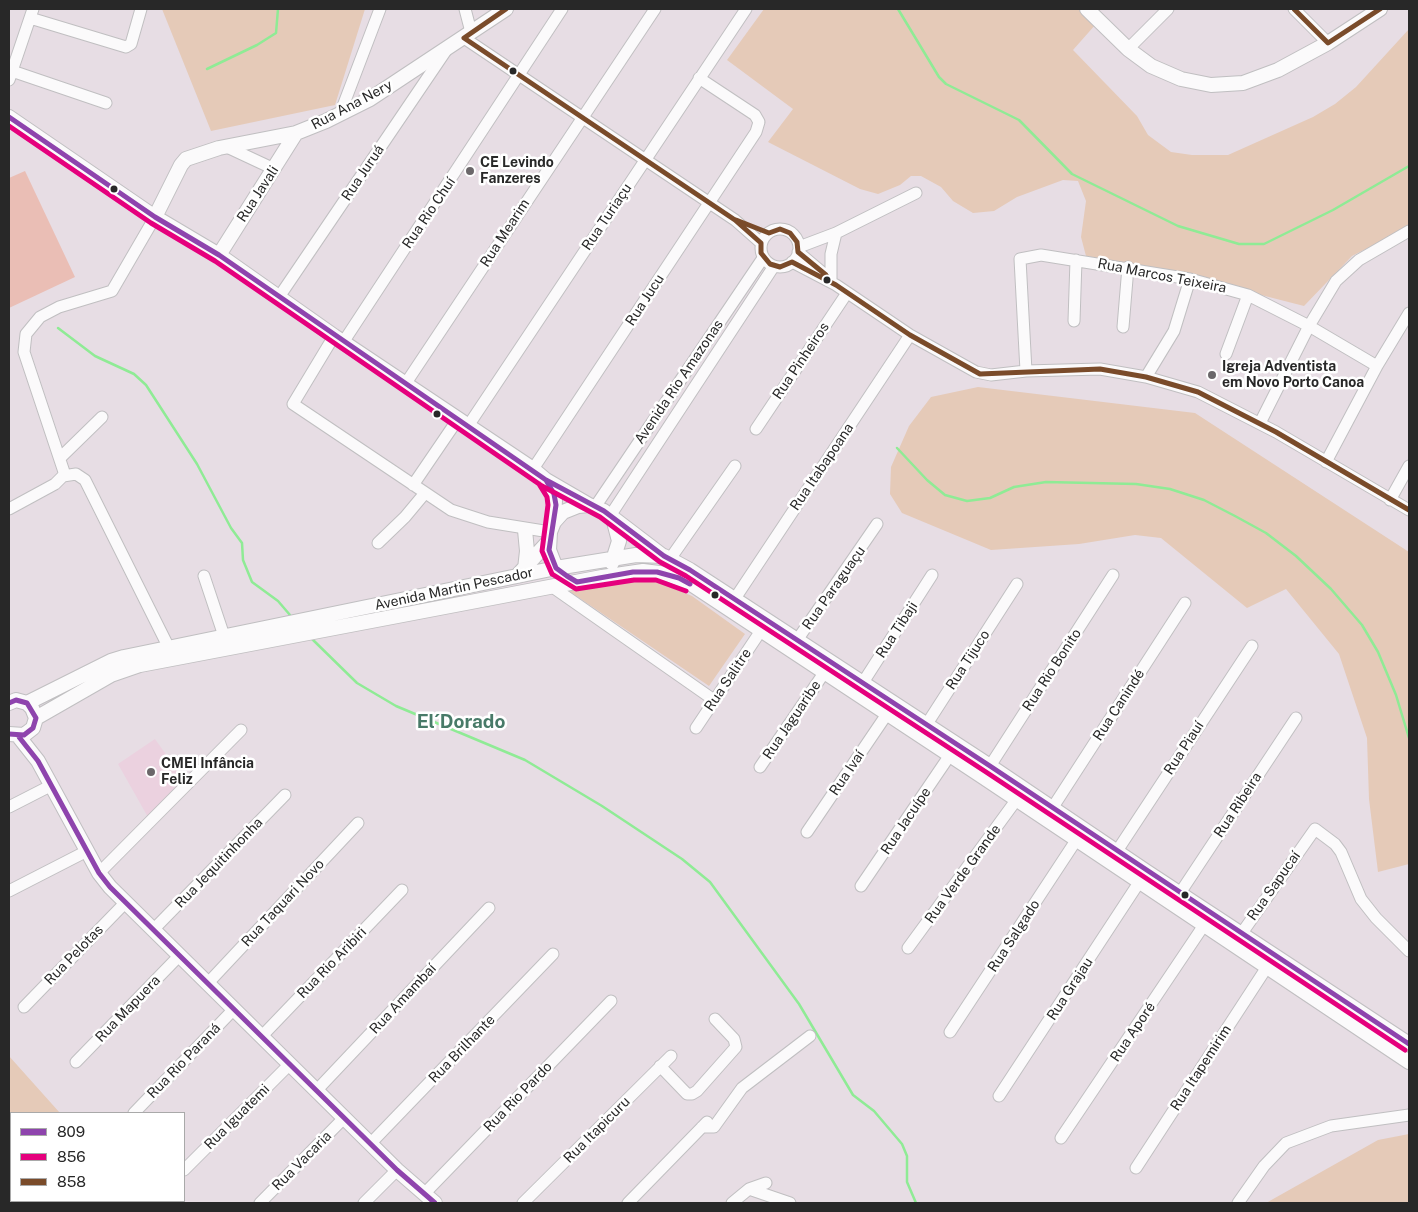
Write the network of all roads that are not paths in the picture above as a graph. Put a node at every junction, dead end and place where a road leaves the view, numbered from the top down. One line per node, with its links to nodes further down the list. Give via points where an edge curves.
1 (141, 9): 12 (street, via 131,44 126,47)
2 (380, 9): 21 (street)
3 (465, 9): 13 (street)
4 (506, 9): 13 (street, Rua Ana Nery)
5 (562, 9): 18 (street, Rua Rio Chuí)
6 (655, 9): 23 (street, Rua Mearim)
7 (746, 9): 19 (street, Rua Turiaçu)
8 (1087, 9): 16 (street)
9 (1168, 9): 16 (street)
10 (1294, 9): 14 (street)
11 (1380, 9): 14 (street)
12 (32, 13): 17 (street)
13 (467, 35): 15 (street, Rua Ana Nery); 18 (street)
14 (1328, 43): 16 (street, via 1260,78 1243,83 1211,85 1167,75)
15 (447, 48): 21 (street, Rua Ana Nery, via 370,99); 46 (street, Rua Juruá)
16 (1128, 49)
17 (10, 75): 20 (street)
18 (520, 75): 23 (street); 52 (street, Rua Rio Chuí)
19 (699, 78): 26 (street, Rua Turiaçu); 29 (street, Rua Jucu, via 755,115 758,122 756,132)
20 (106, 103)
21 (340, 114): 24 (street, Rua Ana Nery)
22 (9, 117): 30 (street)
23 (581, 117): 26 (street); 57 (street, Rua Mearim)
24 (296, 133): 25 (street, Rua Ana Nery); 27 (street, Rua Javali)
25 (227, 147): 27 (street); 30 (street, Rua Ana Nery, via 189,157 183,162)
26 (645, 160): 29 (street); 59 (street, Rua Turiaçu)
27 (274, 169): 37 (street, Rua Javali)
28 (916, 194): 34 (street)
29 (708, 203): 31 (street); 66 (street, Rua Jucu)
30 (155, 217): 37 (street); 62 (street, via 112,291 60,307 40,317 24,340 24,352)
31 (735, 220): 33 (street); 35 (street)
32 (1409, 231): 49 (street, via 1343,272)
33 (769, 233): 35 (street); 36 (street, via 780,230 790,233)
34 (836, 233): 36 (street); 43 (street, via 831,254)
35 (761, 244): 38 (street)
36 (796, 254): 40 (street, via 787,266); 43 (street)
37 (219, 255): 46 (street)
38 (763, 258): 40 (street); 72 (street, Avenida Rio Amazonas)
39 (1076, 260): 41 (street, Rua Marcos Teixeira); 48 (street); 55 (street, Rua Marcos Teixeira, via 1041,255 1020,259)
40 (774, 266): 75 (street, Avenida Rio Amazonas)
41 (1128, 268): 42 (street, Rua Marcos Teixeira); 50 (street)
42 (1190, 279): 45 (street, Rua Marcos Teixeira); 56 (street, via 1174,331)
43 (834, 283): 44 (street)
44 (847, 293): 51 (street); 61 (street, Rua Pinheiros)
45 (1248, 295): 49 (street, Rua Marcos Teixeira); 53 (street)
46 (280, 298): 52 (street)
47 (1409, 312): 54 (street)
48 (1074, 321)
49 (1309, 326): 54 (street, Rua Marcos Teixeira); 60 (street)
50 (1123, 327)
51 (910, 335): 55 (street, via 980,374); 91 (street, Rua Itabapoana)
52 (339, 338): 57 (street); 69 (street, Rua Rio Chuí, via 293,404)
53 (1226, 354)
54 (1377, 366): 63 (street)
55 (1026, 371): 56 (street, via 1100,369)
56 (1146, 378): 60 (street, via 1198,392)
57 (406, 383): 59 (street)
58 (102, 417): 62 (street)
59 (463, 422): 66 (street); 69 (street, Rua Turiaçu)
60 (1260, 423): 63 (street)
61 (756, 429)
62 (60, 458): 67 (street)
63 (1326, 462): 71 (street)
64 (735, 466): 81 (street)
65 (1409, 466): 71 (street)
66 (533, 469): 68 (street)
67 (63, 476): 73 (street, via 55,484); 97 (street, via 76,474 85,480)
68 (546, 480): 72 (street); 78 (street, via 555,500)
69 (413, 485): 70 (street)
70 (425, 493): 77 (street, via 465,516); 79 (street)
71 (1390, 500): 74 (street)
72 (592, 506): 75 (street); 78 (street, via 563,512)
73 (9, 509)
74 (1409, 510)
75 (611, 517): 80 (street, via 619,541); 81 (street)
76 (878, 524): 95 (street, Rua Paraguaçu)
77 (525, 530): 78 (street); 83 (street, via 527,551)
78 (551, 532): 82 (street, via 549,550); 83 (street)
79 (378, 543)
80 (615, 557): 81 (street, Avenida Martin Pescador); 82 (street, Avenida Martin Pescador); 87 (street)
81 (667, 558): 91 (street, Avenida Martin Pescador)
82 (556, 568): 83 (street, Avenida Martin Pescador); 88 (street)
83 (520, 573): 94 (street, Avenida Martin Pescador)
84 (1113, 575): 110 (street, Rua Rio Bonito)
85 (204, 576): 94 (street)
86 (932, 576): 99 (street, Rua Tibaji)
87 (602, 577): 88 (street, Avenida Martin Pescador); 93 (street, Avenida Martin Pescador, via 644,571 679,578)
88 (577, 582): 90 (street, Avenida Martin Pescador)
89 (1016, 584): 107 (street, Rua Tijuco)
90 (551, 586): 101 (street); 103 (street, Avenida Martin Pescador, via 140,665 111,675)
91 (734, 600): 95 (street, Avenida Martin Pescador)
92 (1185, 603): 116 (street, Rua Canindé)
93 (760, 632): 95 (street, Avenida Martin Pescador); 101 (street, Rua Salitre)
94 (224, 636): 97 (street, Avenida Martin Pescador)
95 (794, 646): 98 (street, Avenida Martin Pescador); 99 (street, Avenida Martin Pescador)
96 (1252, 646): 121 (street, Rua Piauí)
97 (169, 648): 100 (street, Avenida Martin Pescador, via 116,659)
98 (824, 673): 102 (street, Avenida Martin Pescador); 111 (street, Rua Jaguaribe)
99 (862, 684): 107 (street, Avenida Martin Pescador)
100 (15, 700): 103 (street, via 32,708)
101 (714, 700): 105 (street, Rua Salitre)
102 (887, 714): 107 (street, Avenida Martin Pescador); 118 (street, Rua Ivaí)
103 (36, 718): 108 (street)
104 (1296, 718): 127 (street, Rua Ribeira)
105 (696, 728)
106 (241, 730): 122 (street)
107 (923, 730): 109 (street, Avenida Martin Pescador); 110 (street, Avenida Martin Pescador)
108 (19, 734): 112 (street)
109 (950, 755): 114 (street, Avenida Martin Pescador); 124 (street, Rua Jacuípe)
110 (990, 766): 116 (street, Avenida Martin Pescador)
111 (760, 767)
112 (52, 785): 115 (street); 120 (street)
113 (285, 795): 131 (street, Rua Jequitinhonha)
114 (1020, 801): 116 (street, Avenida Martin Pescador); 133 (street, Rua Verde Grande)
115 (9, 807)
116 (1051, 814): 119 (street, Avenida Martin Pescador)
117 (358, 822): 138 (street, Rua Taquari Novo)
118 (807, 832)
119 (1079, 832): 121 (street, Avenida Martin Pescador); 123 (street, Avenida Martin Pescador); 143 (street, Rua Salgado)
120 (87, 851): 122 (street); 126 (street)
121 (1117, 851): 127 (street, Avenida Martin Pescador)
122 (99, 873): 128 (street)
123 (1140, 882): 130 (street, Avenida Martin Pescador); 153 (street, Rua Grajau)
124 (862, 886)
125 (402, 890): 144 (street, Rua Rio Aribiri)
126 (9, 891)
127 (1180, 893): 132 (street, Avenida Martin Pescador)
128 (125, 903): 131 (street); 140 (street, Rua Pelotas)
129 (489, 908): 152 (street, Rua Amambaí)
130 (1204, 925): 132 (street, Avenida Martin Pescador); 157 (street, Rua Aporé)
131 (153, 930): 136 (street)
132 (1238, 939): 134 (street, Rua Sapucaí, via 1315,829 1335,844 1361,899); 137 (street, Avenida Martin Pescador); 146 (street, Avenida Martin Pescador)
133 (908, 948)
134 (1409, 951)
135 (553, 954): 158 (street, Rua Brilhante)
136 (180, 955): 138 (street); 148 (street, Rua Mapuera)
137 (1267, 968): 149 (street, Avenida Martin Pescador); 159 (street, Rua Itapemirim)
138 (208, 983): 141 (street)
139 (611, 1001): 164 (street, Rua Rio Pardo)
140 (24, 1007)
141 (234, 1009): 144 (street); 154 (street, Rua Rio Paraná)
142 (715, 1019): 151 (street, via 734,1039 736,1047 697,1091 687,1094)
143 (950, 1032)
144 (262, 1036): 150 (street)
145 (810, 1036): 168 (street, via 742,1088 714,1127 705,1124)
146 (1408, 1041)
147 (671, 1056): 151 (street, Rua Itapicuru)
148 (76, 1062)
149 (1409, 1062)
150 (290, 1064): 152 (street); 160 (street, Rua Iguatemi)
151 (660, 1066): 167 (street, Rua Itapicuru)
152 (316, 1091): 156 (street)
153 (999, 1096)
154 (135, 1112)
155 (1409, 1115): 171 (street, via 1332,1126 1286,1143 1264,1166)
156 (344, 1118): 158 (street); 165 (street, Rua Vacaria)
157 (1061, 1138)
158 (371, 1143): 161 (street)
159 (1136, 1168)
160 (185, 1169)
161 (397, 1170): 164 (street); 166 (street)
162 (766, 1183): 163 (street)
163 (749, 1189): 169 (street); 170 (street)
164 (430, 1198)
165 (260, 1203)
166 (364, 1203)
167 (523, 1203)
168 (628, 1203)
169 (732, 1203)
170 (790, 1203)
171 (1238, 1203)

